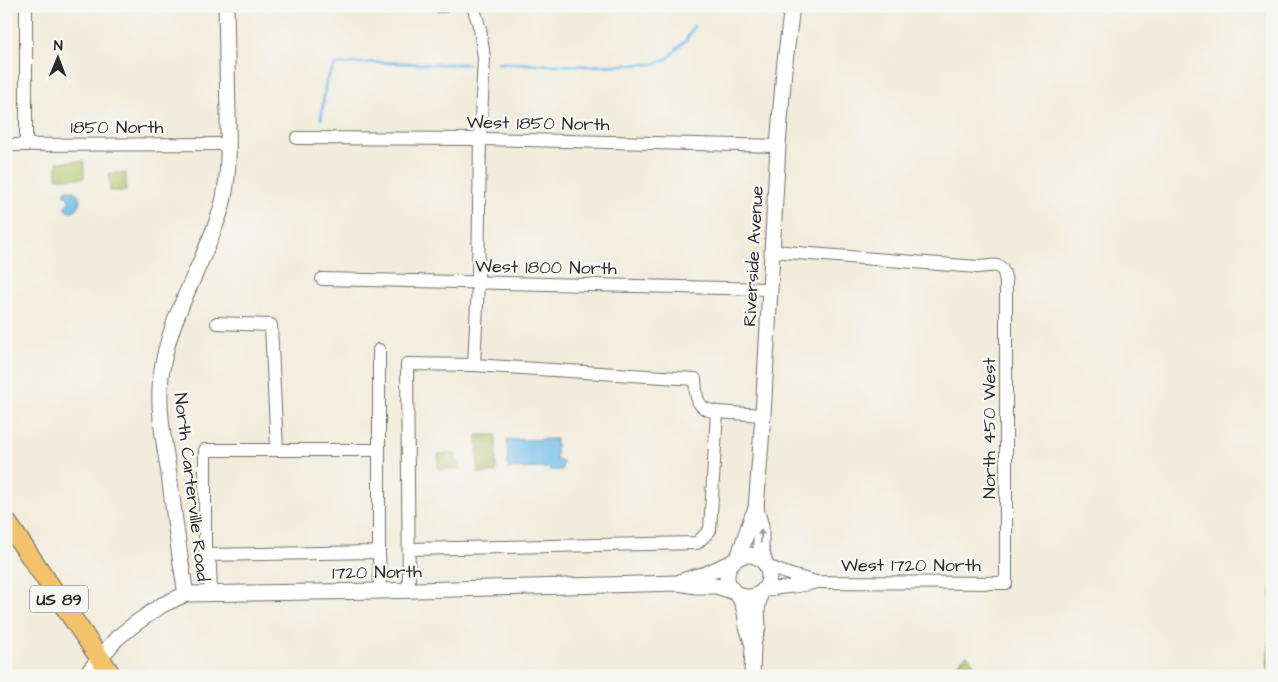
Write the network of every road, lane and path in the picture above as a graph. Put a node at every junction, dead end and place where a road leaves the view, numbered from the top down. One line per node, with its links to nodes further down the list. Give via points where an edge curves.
1 (26, 6): 11 (street)
2 (226, 6): 9 (street, North Carterville Road)
3 (438, 6): 4 (street)
4 (444, 6)
5 (473, 6): 8 (street, via 484,58)
6 (792, 6): 12 (street, Riverside Avenue)
7 (297, 138): 8 (street, West 1850 North)
8 (480, 139): 12 (street, West 1850 North); 15 (street)
9 (228, 144): 11 (street, 1850 North); 38 (street, North Carterville Road, via 222,205 169,339 161,379 160,401)
10 (6, 145): 11 (street, 1850 North)
11 (26, 145)
12 (778, 146): 13 (street, Riverside Avenue)
13 (772, 251): 16 (street, Riverside Avenue); 33 (street, North 450 West, via 978,267 996,265 1003,270 1006,283 1007,380)
14 (322, 279): 15 (street, West 1800 North)
15 (478, 283): 16 (street, West 1800 North); 19 (street)
16 (770, 289): 21 (street, Riverside Avenue)
17 (217, 323): 22 (street, via 272,325)
18 (379, 350): 23 (street)
19 (474, 365): 20 (street, via 695,379 699,402 704,408); 26 (street, via 408,364)
20 (717, 412): 21 (street); 26 (street, via 710,530 697,543)
21 (763, 415): 24 (street, Riverside Avenue)
22 (276, 450): 23 (street); 28 (street, via 205,450)
23 (379, 450): 27 (street)
24 (756, 509): 29 (street, Riverside Avenue); 30 (street, Riverside Avenue, one-way to 24)
25 (6, 521): 41 (main road, US 89)
26 (409, 549): 35 (street)
27 (379, 552): 28 (street); 34 (street)
28 (205, 555): 39 (street, via 210,565)
29 (736, 559): 30 (street, via 752,555); 32 (street, 1720 North); 37 (street, via 727,577)
30 (766, 565): 31 (street, West 1720 North); 36 (street, via 769,582)
31 (816, 582): 33 (street, West 1720 North); 36 (street, West 1720 North)
32 (678, 583): 35 (street, 1720 North); 37 (street, 1720 North, via 716,586)
33 (1006, 583)
34 (380, 591): 35 (street, 1720 North); 39 (street, 1720 North)
35 (409, 591)
36 (762, 592): 37 (street, via 749,597); 40 (street, via 757,610 758,627)
37 (736, 593): 40 (street)
38 (186, 594): 39 (street, 1720 North); 41 (street, 1720 North, via 136,622)
39 (211, 594)
40 (752, 645): 44 (street)
41 (100, 659): 42 (street, 1720 North); 43 (main road, US 89)
42 (85, 676)
43 (112, 676)
44 (752, 676)

